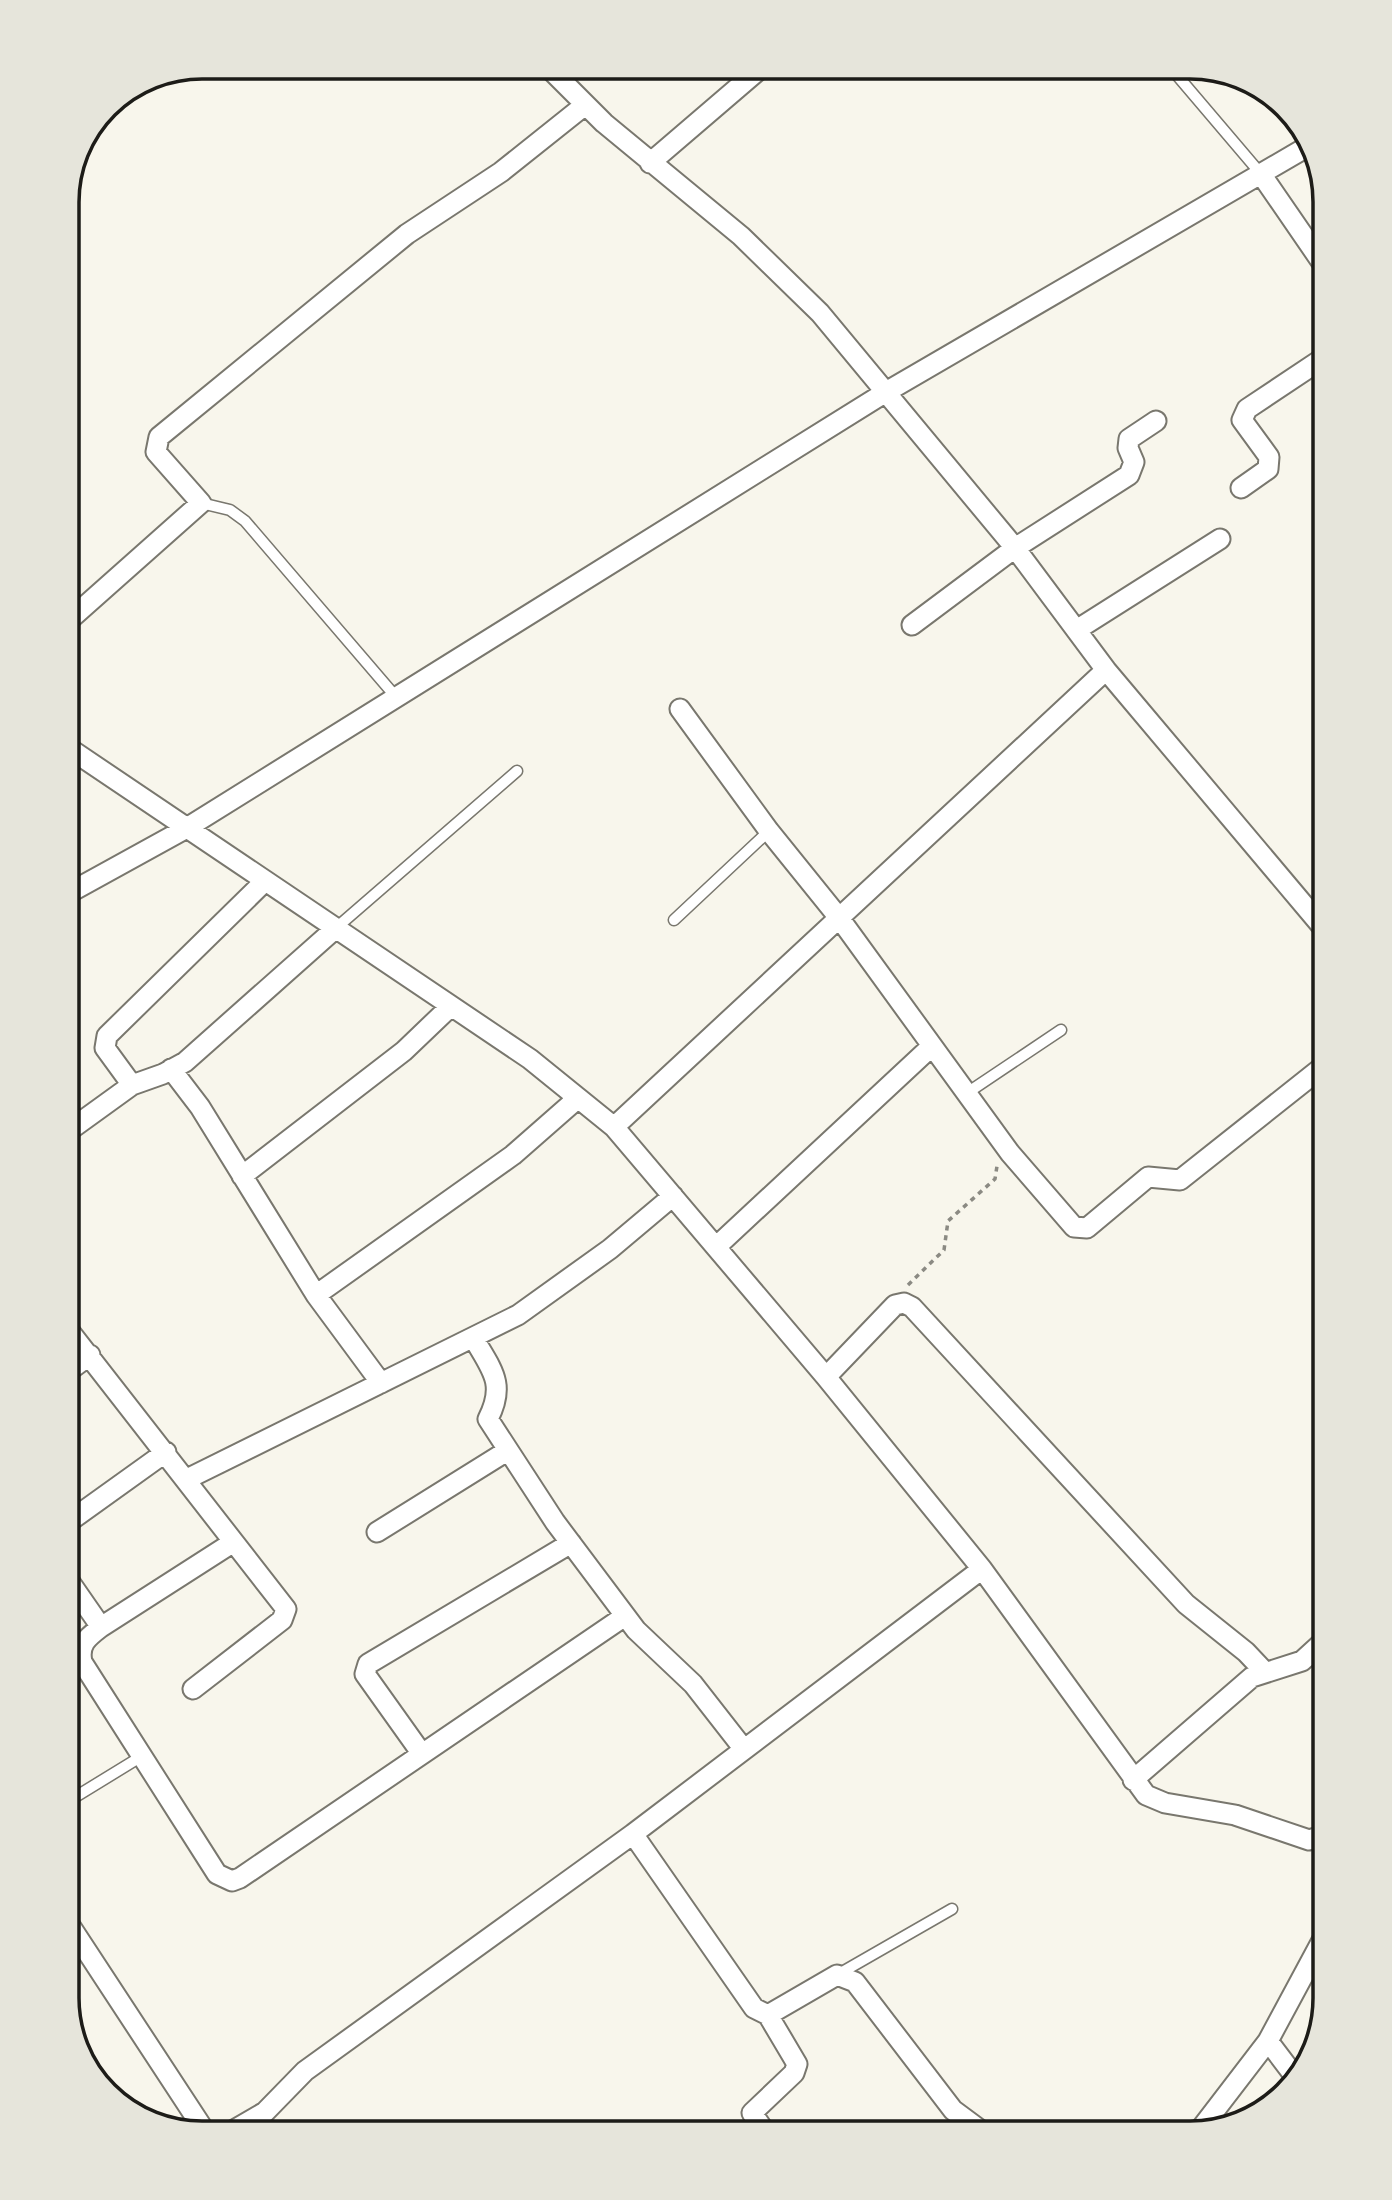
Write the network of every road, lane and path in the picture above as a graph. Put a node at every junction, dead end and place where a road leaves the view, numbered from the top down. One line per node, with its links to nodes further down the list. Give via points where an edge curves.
1 (560, 79): 4 (street)
2 (748, 79): 6 (street)
3 (1180, 79): 7 (lane)
4 (585, 105): 6 (street); 13 (street, via 501,172 407,234 159,437 156,452)
5 (1302, 150): 7 (street)
6 (650, 163): 10 (street, via 741,236 810,303)
7 (1261, 174): 8 (street); 10 (street)
8 (1313, 250)
9 (1313, 365): 12 (street, via 1243,415 1269,464)
10 (886, 392): 15 (street); 20 (street)
11 (1156, 421): 15 (street, via 1129,439 1134,462 1129,475)
12 (1241, 488)
13 (201, 503): 16 (street); 20 (lane, via 230,510 245,521)
14 (1220, 539): 18 (street)
15 (1015, 548): 17 (street); 18 (street)
16 (79, 611)
17 (912, 625)
18 (1078, 629): 19 (street)
19 (1106, 670): 28 (street); 29 (street)
20 (396, 697): 24 (street)
21 (680, 709): 25 (street)
22 (79, 755): 24 (street)
23 (517, 771): 31 (lane)
24 (185, 829): 26 (street); 27 (street)
25 (769, 831): 29 (street); 30 (lane)
26 (265, 881): 31 (street); 37 (street, via 107,1037 105,1048)
27 (79, 887)
28 (1313, 916)
29 (840, 919): 34 (street); 41 (street)
30 (674, 920)
31 (336, 928): 32 (street); 35 (street, via 185,1062)
32 (451, 1006): 39 (street); 43 (street, via 404,1051)
33 (1061, 1030): 38 (lane)
34 (932, 1046): 38 (street); 45 (street)
35 (171, 1069): 37 (street); 43 (street)
36 (1313, 1075): 42 (street, via 1180,1180 1149,1177 1087,1228 1074,1227)
37 (132, 1085): 40 (street)
38 (967, 1093): 42 (street)
39 (578, 1098): 41 (street); 46 (street, via 513,1155)
40 (79, 1123)
41 (614, 1127): 44 (street)
42 (1000, 1139): 47 (path, via 995,1179 948,1221 944,1250 905,1288)
43 (242, 1176): 46 (street)
44 (673, 1196): 45 (street); 48 (street, via 566,1282)
45 (716, 1247): 52 (street)
46 (316, 1295): 53 (street)
47 (904, 1303): 52 (street, via 895,1305); 68 (street, via 1186,1604)
48 (474, 1339): 53 (street); 54 (street, via 498,1380 496,1403 488,1419)
49 (79, 1342): 50 (street)
50 (90, 1355): 51 (street); 55 (street)
51 (79, 1363)
52 (826, 1377): 61 (street)
53 (381, 1383): 56 (street)
54 (507, 1451): 58 (street); 60 (street)
55 (166, 1452): 56 (street); 57 (street)
56 (187, 1479): 59 (street)
57 (79, 1513)
58 (377, 1532)
59 (232, 1543): 64 (street); 69 (street, via 286,1614)
60 (571, 1544): 63 (street); 71 (street, via 368,1664 365,1674)
61 (982, 1569): 70 (street); 73 (street)
62 (79, 1596): 64 (street)
63 (625, 1616): 70 (street, via 693,1684); 71 (street)
64 (101, 1626): 65 (street)
65 (79, 1647)
66 (1313, 1651): 68 (street, via 1302,1661)
67 (79, 1659): 72 (street)
68 (1264, 1671): 73 (street)
69 (193, 1689)
70 (743, 1748): 75 (street)
71 (422, 1754): 72 (street, via 232,1881 217,1874)
72 (142, 1756): 74 (lane)
73 (1133, 1780): 76 (street, via 1146,1795 1165,1803 1225,1812)
74 (79, 1794)
75 (634, 1834): 81 (street, via 754,2008); 86 (street, via 305,2071 265,2112)
76 (1313, 1839)
77 (952, 1909): 80 (lane)
78 (79, 1941): 85 (street)
79 (1313, 1957): 82 (street)
80 (837, 1975): 81 (street); 88 (street, via 855,1982 953,2110)
81 (768, 2015): 87 (street, via 797,2064 794,2073 752,2113)
82 (1268, 2041): 83 (street); 84 (street)
83 (1290, 2070)
84 (1208, 2120)
85 (198, 2121)
86 (250, 2121)
87 (758, 2121)
88 (968, 2121)

